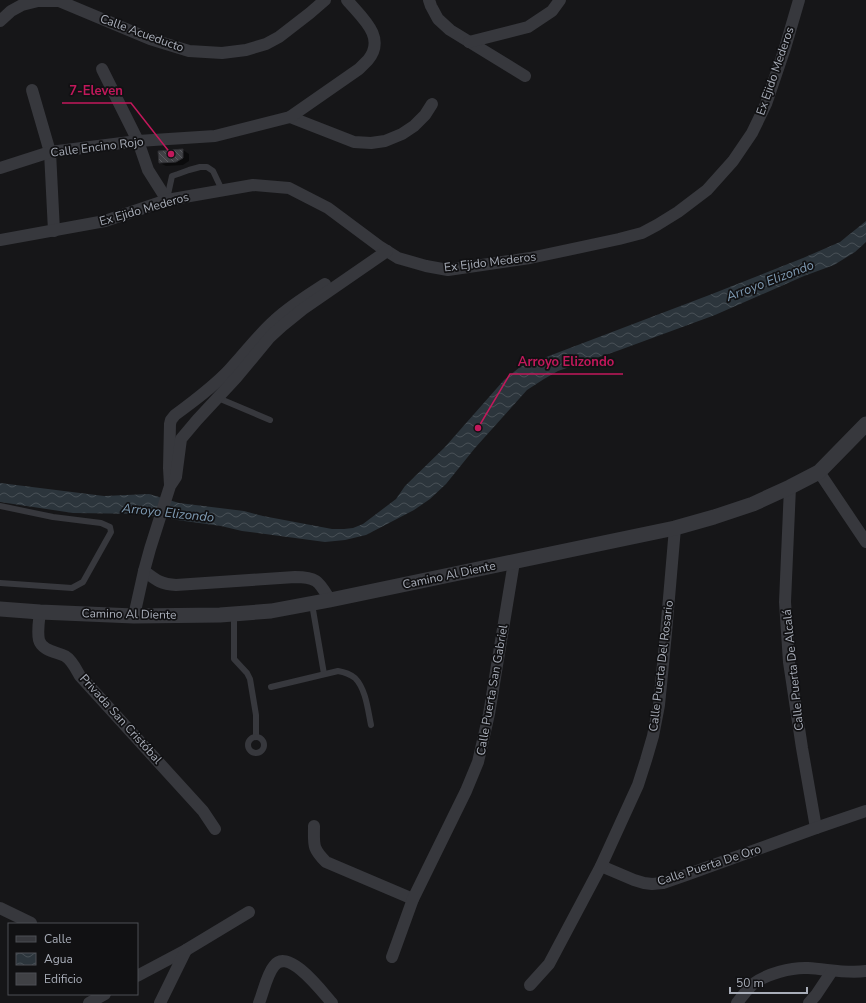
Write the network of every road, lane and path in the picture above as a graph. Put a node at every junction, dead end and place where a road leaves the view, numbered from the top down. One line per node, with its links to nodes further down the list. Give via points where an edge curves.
1 (325, 0): 6 (street, Calle Acueducto, via 279,37 266,44 222,53 189,51 150,39 59,1 38,1 22,5)
2 (347, 0): 12 (street, Calle Encino Rojo, via 370,26 374,45 369,59 359,69)
3 (429, 0): 7 (street, via 438,20)
4 (560, 0): 7 (street, via 552,12 528,28)
5 (799, 0): 20 (street, Ex Ejido Mederos, via 766,104 752,133 734,161 707,190 657,225 642,233 538,257 448,270 398,258)
6 (0, 22)
7 (469, 42): 9 (street)
8 (102, 69): 13 (street)
9 (525, 76)
10 (32, 90): 14 (street)
11 (432, 104): 12 (street, via 425,115 402,134 371,143 354,142)
12 (290, 117): 13 (street, Calle Encino Rojo, via 215,136)
13 (138, 141): 14 (street, Calle Encino Rojo); 17 (street, via 148,170)
14 (50, 152): 15 (street, Calle Encino Rojo); 18 (street)
15 (0, 168)
16 (222, 190): 17 (street, Ex Ejido Mederos); 17 (lane, via 213,171 207,166 200,167 172,176); 20 (street, Ex Ejido Mederos, via 253,185 289,188 328,208)
17 (167, 200): 18 (street, Ex Ejido Mederos, via 104,221)
18 (54, 231): 19 (street, Ex Ejido Mederos)
19 (0, 240)
20 (383, 248): 21 (street, via 300,306 270,336 236,378)
21 (214, 393): 22 (street); 23 (street); 24 (lane)
22 (187, 406): 23 (street); 26 (street, via 171,420)
23 (197, 420): 27 (street)
24 (270, 420)
25 (866, 424): 28 (street, Camino Al Diente)
26 (170, 435): 27 (street); 30 (street)
27 (181, 439): 30 (street, via 176,477)
28 (819, 472): 29 (street, Camino Al Diente); 33 (street)
29 (790, 487): 32 (street, Camino Al Diente, via 753,504); 49 (street, Calle Puerta De Alcalá, via 785,602 789,655)
30 (169, 490): 35 (street)
31 (0, 506): 36 (lane, via 53,518 101,523 110,527 111,532 83,582 72,588)
32 (675, 528): 34 (street, Camino Al Diente); 51 (street, Calle Puerta Del Rosario, via 659,705 653,736 638,785)
33 (866, 542)
34 (514, 562): 37 (street, Camino Al Diente); 52 (street, Calle Puerta San Gabriel, via 489,714 478,762)
35 (144, 571): 37 (street, via 166,585 304,577 320,584); 42 (street)
36 (0, 583)
37 (330, 600): 38 (street, Camino Al Diente)
38 (312, 604): 41 (street, Camino Al Diente); 43 (lane)
39 (0, 609): 40 (street, Camino Al Diente)
40 (40, 612): 42 (street, Camino Al Diente); 50 (street, Privada San Cristóbal, via 39,642 46,649 65,656 74,664 80,676 203,810)
41 (234, 614): 42 (street, Camino Al Diente); 46 (lane, via 234,659 247,672 250,680 256,714)
42 (134, 616)
43 (324, 674): 44 (lane); 45 (lane, via 338,671 355,678 366,701)
44 (271, 688)
45 (371, 725)
46 (256, 737)
47 (866, 811): 49 (street, Calle Puerta De Oro)
48 (314, 826): 52 (street, via 315,849 326,862)
49 (816, 828): 51 (street, Calle Puerta De Oro, via 663,883 644,883)
50 (215, 829)
51 (601, 866): 61 (street, Calle Puerta Del Rosario, via 549,964)
52 (413, 899): 57 (street, Calle Puerta San Gabriel)
53 (0, 908): 55 (street)
54 (250, 912): 56 (street)
55 (31, 923)
56 (186, 950): 60 (street); 64 (street)
57 (392, 957)
58 (832, 971): 59 (street); 67 (street, via 790,969 770,975 754,983); 68 (street)
59 (866, 971)
60 (138, 975)
61 (530, 985)
62 (103, 995): 63 (street)
63 (89, 1003)
64 (160, 1003)
65 (259, 1003): 66 (street, via 271,970 280,961 294,964)
66 (332, 1003)
67 (738, 1003)
68 (809, 1003)

